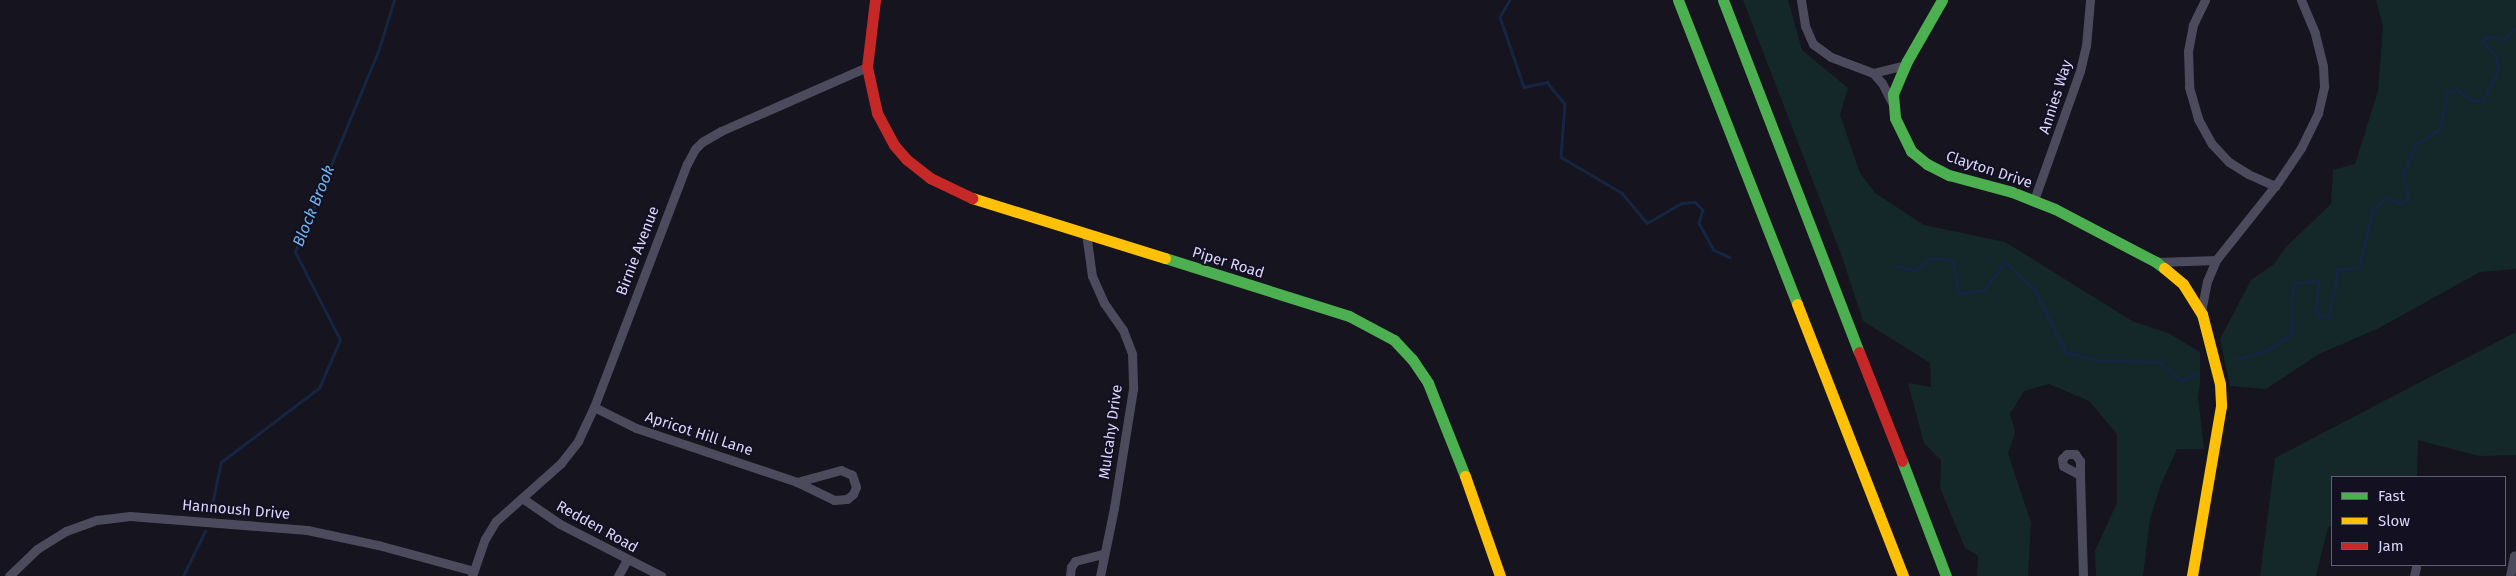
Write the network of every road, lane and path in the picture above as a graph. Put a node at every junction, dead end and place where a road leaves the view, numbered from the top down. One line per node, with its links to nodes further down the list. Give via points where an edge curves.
1 (875, 0): 10 (main road)
2 (1678, 0): 33 (main road)
3 (1723, 0): 34 (main road)
4 (1801, 0): 11 (street, via 1813,44 1831,57)
5 (1942, 0): 9 (main road, Clayton Drive)
6 (2090, 0): 14 (street, Annies Way, via 2080,71)
7 (2204, 0): 13 (street, via 2193,25 2188,51 2189,87 2198,118 2212,144 2229,162)
8 (2301, 0): 13 (street, Clayton Drive, via 2319,45 2324,86 2310,131)
9 (1905, 65): 11 (street); 12 (main road, Clayton Drive)
10 (866, 67): 15 (main road, Piper Road, via 877,113 894,144 906,159 930,178 964,195); 19 (street, Birnie Avenue, via 721,131 695,149)
11 (1873, 73): 12 (street)
12 (1892, 104): 14 (main road, Clayton Drive, via 1894,118 1905,143 1927,164 1949,175)
13 (2275, 186): 16 (street, Clayton Drive)
14 (2034, 200): 17 (main road, Clayton Drive)
15 (1086, 233): 23 (street, Mulcahy Drive, via 1092,276 1104,303 1123,330 1132,354 1134,389); 32 (main road, Piper Road, via 1349,316 1394,340 1412,359 1428,384 1452,440)
16 (2216, 260): 17 (street, Clayton Drive); 18 (street, Clayton Drive, via 2206,281)
17 (2156, 262): 18 (main road, Clayton Drive, via 2183,284)
18 (2202, 314): 36 (main road, Clayton Drive, via 2220,384 2221,406)
19 (594, 407): 21 (street, Apricot Hill Lane, via 636,428); 22 (street, Birnie Avenue, via 578,442 567,456)
20 (2080, 475): 35 (street)
21 (797, 482): 21 (street, Apricot Hill Lane, via 839,501 849,498 856,487 852,475 841,470)
22 (522, 498): 25 (street, Redden Road, via 560,524); 26 (street, Birnie Avenue, via 490,530)
23 (1103, 554): 30 (street, via 1075,561); 31 (street, Mulcahy Drive)
24 (2514, 555): 37 (street)
25 (627, 560): 28 (street); 29 (street, Redden Road)
26 (473, 573): 27 (street, Hannoush Drive, via 378,545 307,530 130,516 97,520 66,531 33,552)
27 (9, 576)
28 (618, 576)
29 (661, 576)
30 (1070, 576)
31 (1100, 576)
32 (1500, 576)
33 (1903, 576)
34 (1946, 576)
35 (2083, 576)
36 (2192, 576)
37 (2510, 576)

